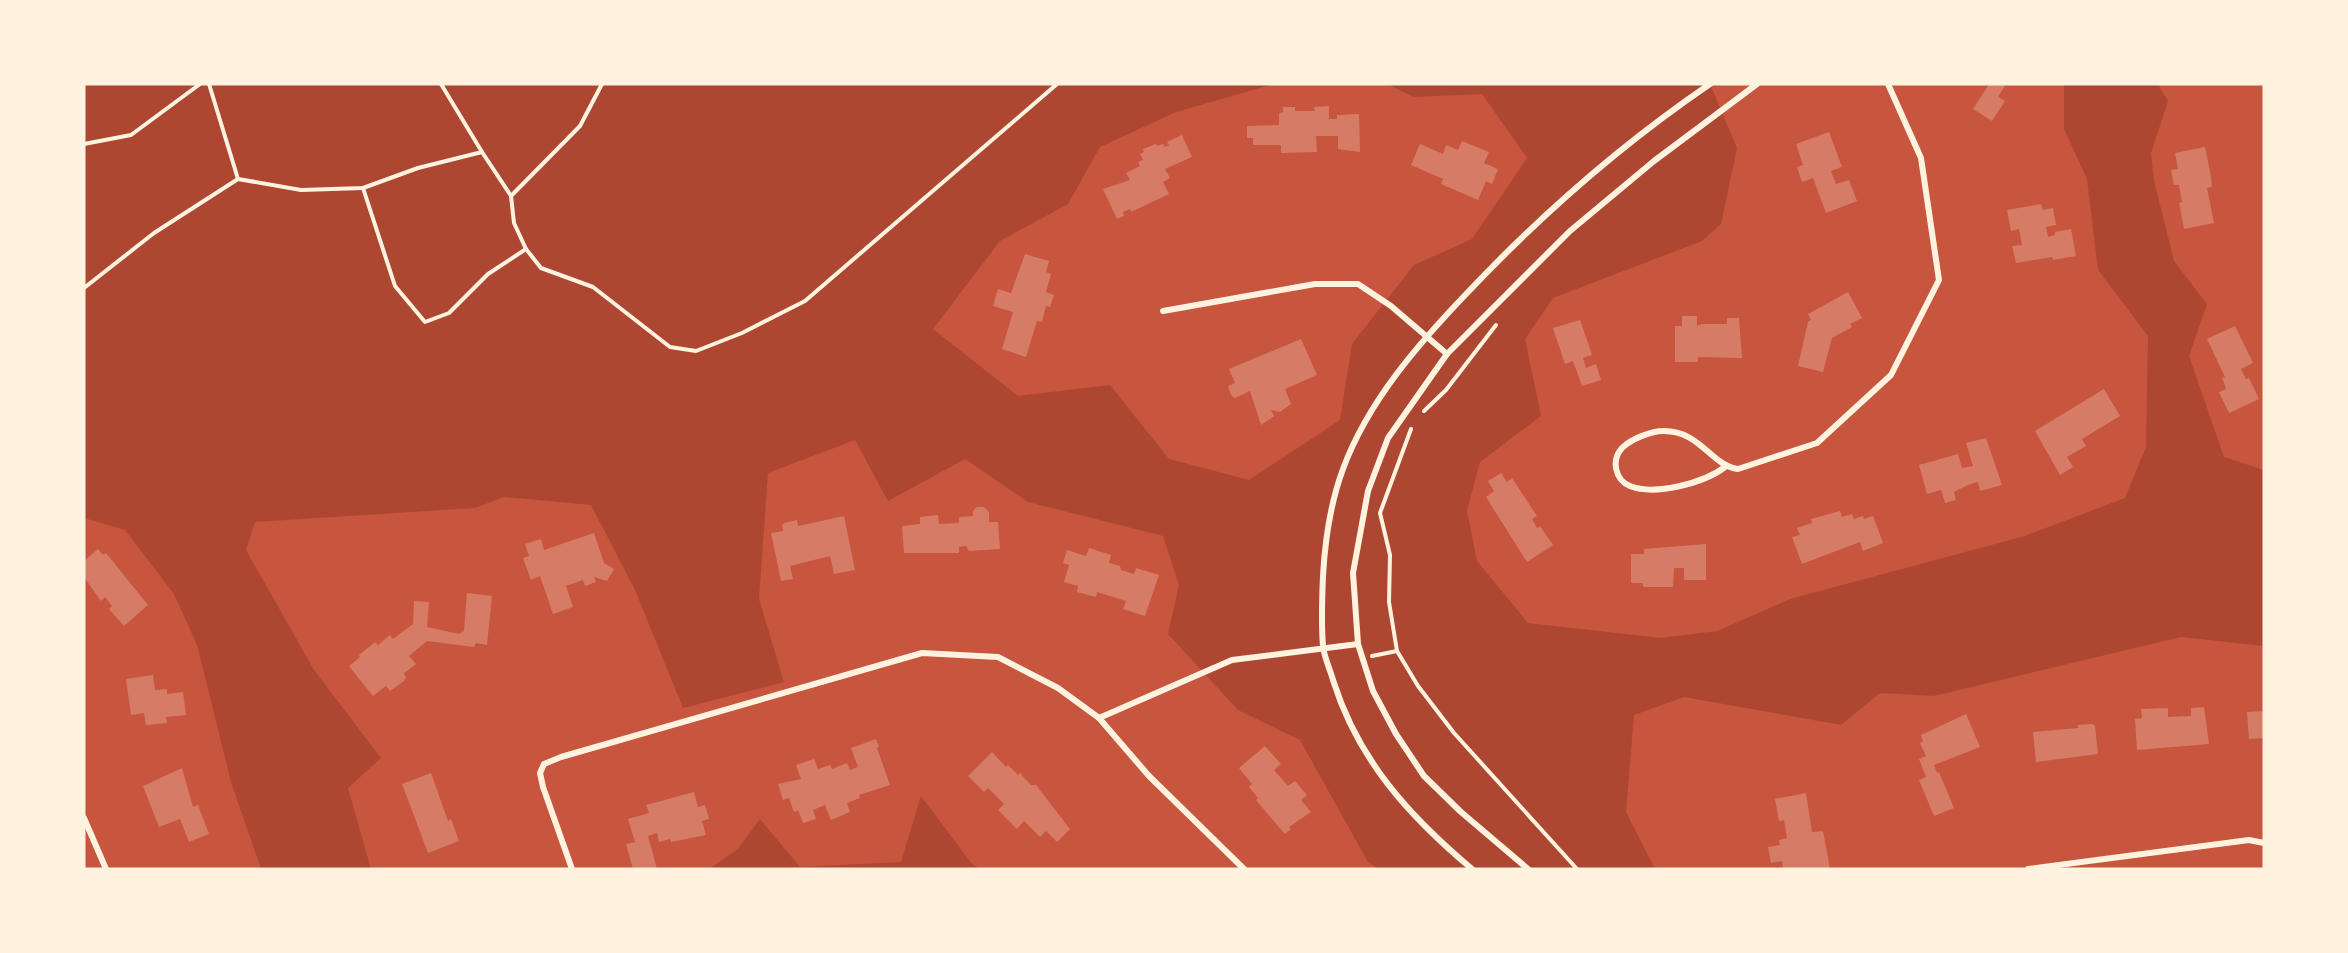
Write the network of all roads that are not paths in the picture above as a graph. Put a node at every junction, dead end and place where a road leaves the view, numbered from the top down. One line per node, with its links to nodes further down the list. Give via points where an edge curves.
1 (1710, 84): 5 (street, via 1668,113 1515,242)
2 (1757, 84): 6 (street, via 1654,161 1570,231)
3 (1888, 84): 7 (street, via 1921,158 1939,280 1891,375 1817,443 1738,469)
4 (1163, 311): 5 (street, via 1315,284 1358,284)
5 (1426, 336): 6 (street); 9 (street, via 1377,402 1343,469 1326,535)
6 (1447, 354): 8 (street, via 1388,438 1368,491 1353,573)
7 (1725, 467): 7 (street, via 1704,445 1677,432 1661,430 1637,438 1621,449 1615,463 1624,483 1643,491 1701,481)
8 (1358, 644): 9 (street); 17 (street, via 1373,691 1395,734 1424,776)
9 (1323, 648): 10 (street, via 1232,660); 16 (street, via 1339,700 1362,748 1405,808)
10 (1099, 718): 14 (street, via 1058,688 998,657 922,653 544,764 540,773); 15 (street, via 1149,776)
11 (84, 818): 13 (street)
12 (2264, 843): 18 (street, via 2249,840)
13 (106, 869)
14 (572, 869)
15 (1244, 869)
16 (1473, 869)
17 (1528, 869)
18 (2028, 869)

